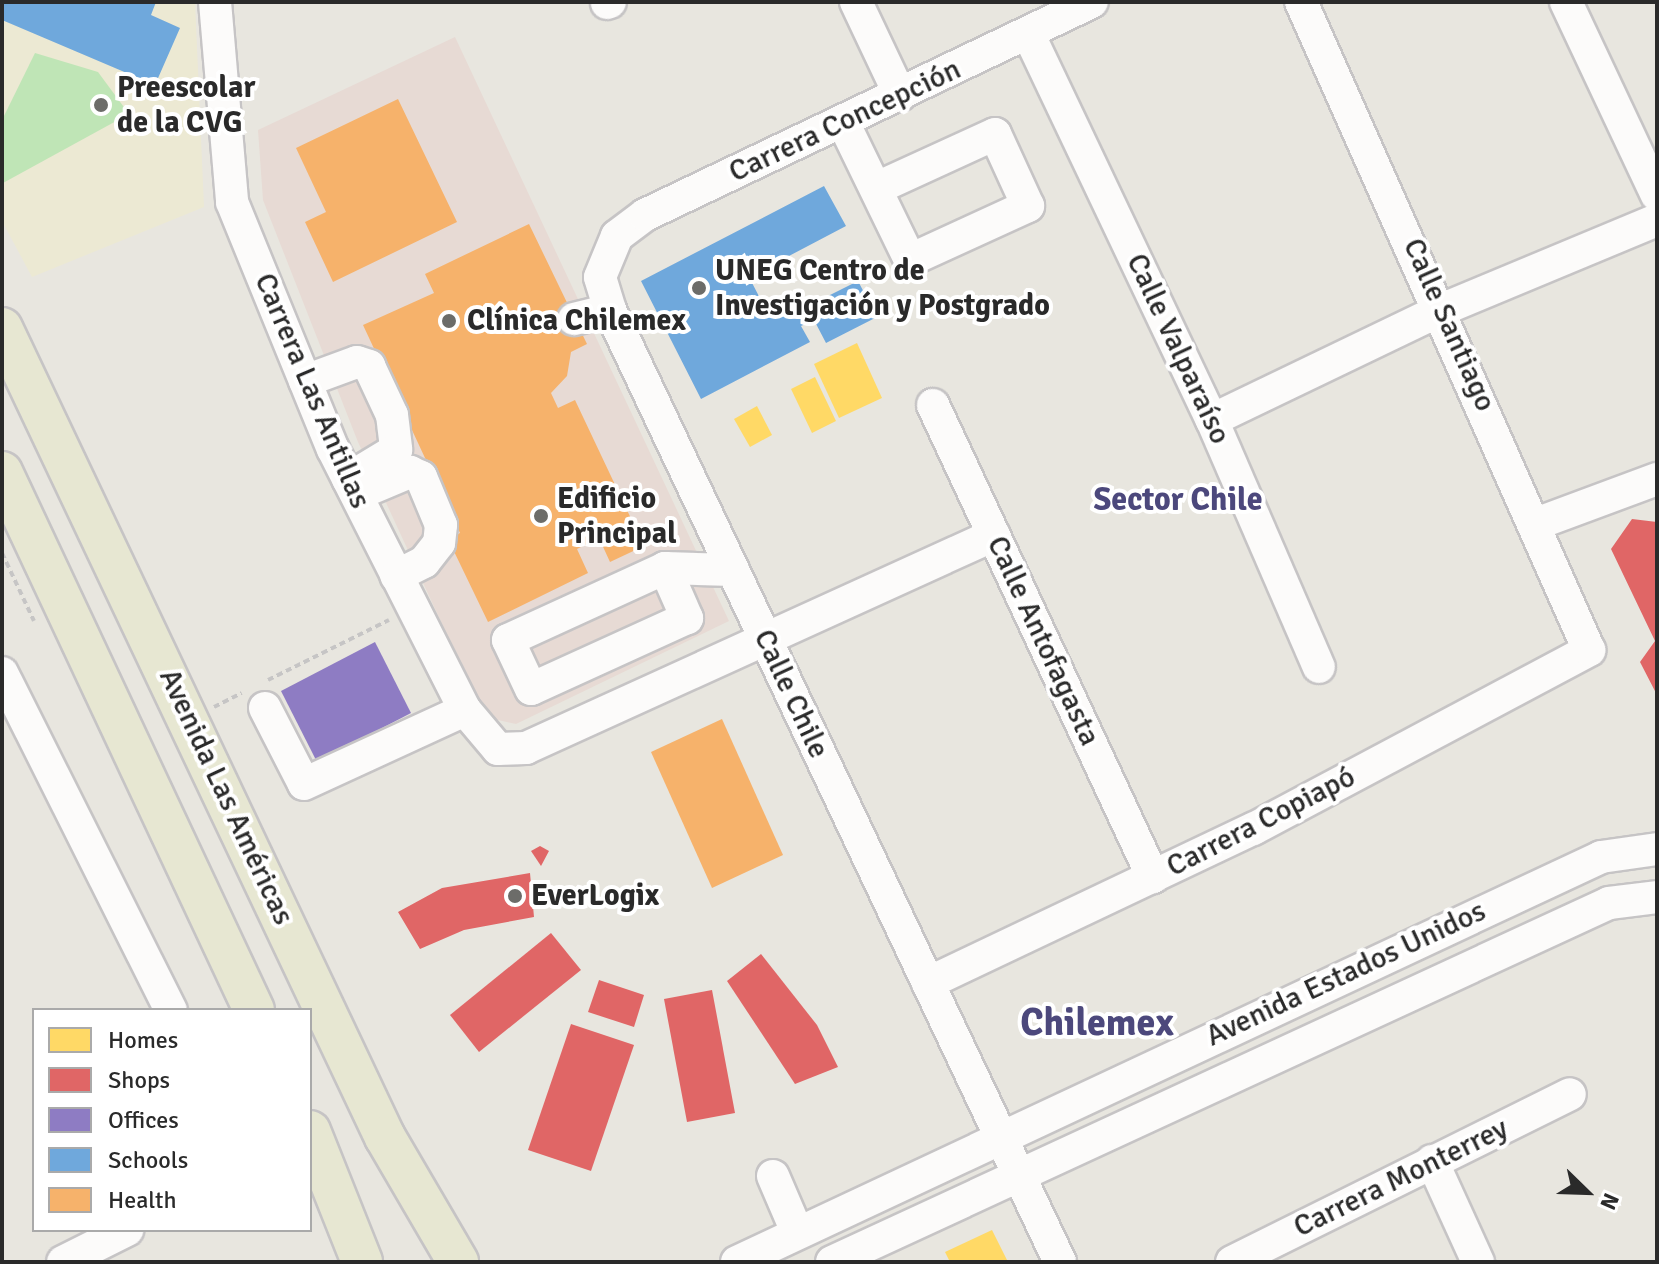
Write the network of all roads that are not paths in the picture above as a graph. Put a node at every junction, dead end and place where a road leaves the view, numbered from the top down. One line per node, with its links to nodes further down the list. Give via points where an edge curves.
1 (215, 2): 17 (street, Carrera Las Antillas, via 232,202)
2 (856, 2): 7 (street)
3 (1092, 2): 6 (street, Carrera Concepción)
4 (1301, 2): 13 (street, Calle Santiago)
5 (1566, 2): 10 (street)
6 (1029, 35): 7 (street, Carrera Concepción); 19 (street, Calle Valparaíso)
7 (900, 95): 8 (street, Carrera Concepción)
8 (843, 122): 9 (street); 12 (street, Carrera Concepción, via 645,215)
9 (877, 188): 9 (street, via 995,134 1028,206 910,260)
10 (1657, 195)
11 (1657, 220): 13 (street)
12 (606, 252): 14 (street, Calle Chile, via 600,277)
13 (1443, 309): 19 (street); 23 (street, Calle Santiago)
14 (610, 310): 15 (street); 26 (street, Calle Chile)
15 (574, 319)
16 (2, 328): 50 (main road, Avenida Las Américas, via 385,1137)
17 (305, 381): 22 (street, Carrera Las Antillas); 22 (street, via 357,362 369,366 392,415 396,450)
18 (933, 405): 24 (street, Calle Antofagasta)
19 (1212, 420): 30 (street, Calle Valparaíso)
20 (2, 472): 39 (main road)
21 (1657, 479): 23 (street)
22 (352, 487): 27 (street, Carrera Las Antillas); 27 (street, via 400,474 421,477 441,525 439,543 424,562)
23 (1536, 524): 29 (street, Calle Santiago)
24 (994, 535): 28 (street); 35 (street, Calle Antofagasta)
25 (665, 568): 25 (street, via 687,618 531,689 508,640); 26 (street)
26 (733, 570): 28 (street, Calle Chile)
27 (396, 576): 33 (street, Carrera Las Antillas)
28 (766, 640): 33 (street, Carrera Las Antillas, via 526,748 498,749); 37 (street, Calle Chile)
29 (1589, 650): 35 (street, Carrera Copiapó)
30 (1319, 667)
31 (2, 673): 38 (street)
32 (256, 695): 33 (street, via 304,784)
33 (465, 710)
34 (1657, 849): 41 (street, Avenida Estados Unidos, via 1601,857)
35 (1153, 877): 37 (street, Carrera Copiapó)
36 (1657, 897): 44 (street, Avenida Estados Unidos, via 1609,903)
37 (928, 983): 41 (street, Calle Chile)
38 (170, 1008)
39 (253, 1008)
40 (1570, 1094): 43 (street, Carrera Monterrey)
41 (999, 1133): 44 (street, Calle Chile); 47 (street, Avenida Estados Unidos)
42 (312, 1136): 49 (main road)
43 (1432, 1161): 54 (street, Carrera Monterrey); 55 (street)
44 (1017, 1172): 52 (street, Avenida Estados Unidos); 53 (street, Calle Chile)
45 (773, 1176): 47 (street)
46 (123, 1232): 48 (street)
47 (797, 1232): 51 (street, Avenida Estados Unidos)
48 (63, 1262)
49 (362, 1262)
50 (458, 1262)
51 (737, 1262)
52 (832, 1262)
53 (1060, 1262)
54 (1232, 1262)
55 (1478, 1262)

